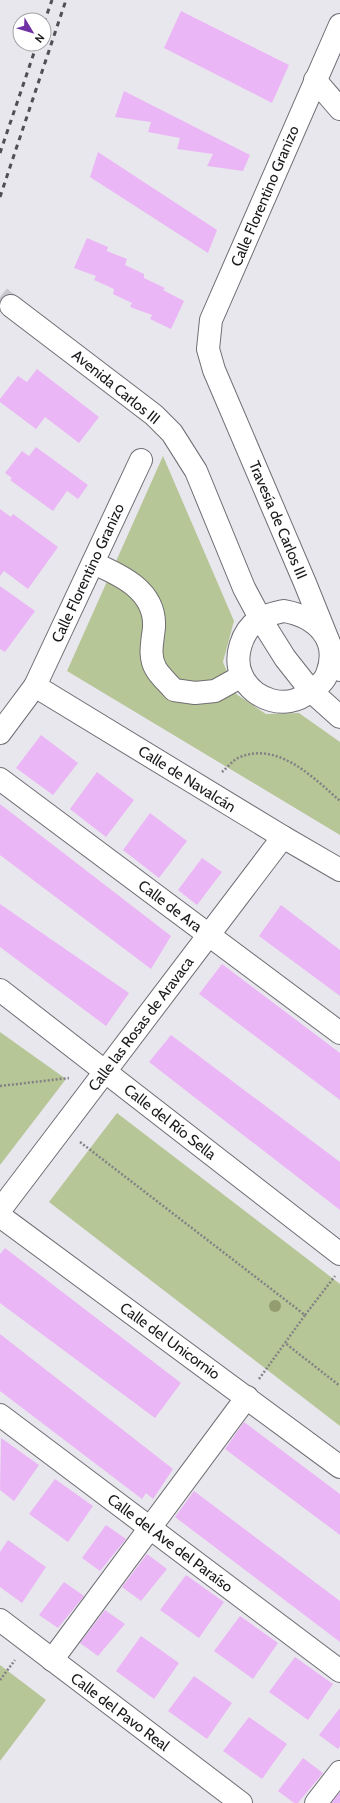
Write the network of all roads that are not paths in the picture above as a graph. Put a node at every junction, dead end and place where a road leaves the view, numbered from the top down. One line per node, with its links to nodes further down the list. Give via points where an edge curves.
1 (340, 25): 2 (street, Calle Florentino Granizo)
2 (315, 80): 3 (street); 5 (street, Calle Florentino Granizo, via 211,320 208,349)
3 (340, 110)
4 (11, 306): 8 (street, Avenida Carlos III, via 154,415 172,434 196,471 244,588)
5 (214, 370): 9 (street, Travesía de Carlos III)
6 (141, 460): 7 (street, Calle Florentino Granizo)
7 (93, 563): 11 (street, via 120,575 141,591 152,607 154,626 151,646 155,668 174,690 195,693 215,691); 12 (street, Calle Florentino Granizo)
8 (260, 618): 9 (street, via 284,611 302,615 320,628); 11 (street, via 250,626 242,640 238,655); 13 (street, Avenida Carlos III, via 285,658)
9 (330, 642): 10 (street, Travesía de Carlos III); 13 (street, via 332,657 326,678)
10 (340, 670)
11 (242, 676): 13 (street, via 255,692 272,700 294,702)
12 (35, 686): 15 (street); 17 (street, Calle de Navalcán)
13 (311, 692): 14 (street, Avenida Carlos III)
14 (340, 717)
15 (0, 733)
16 (0, 779): 19 (street, Calle de Ara)
17 (283, 837): 18 (street, Calle de Navalcán); 19 (street, Calle las Rosas de Aravaca)
18 (340, 870)
19 (208, 935): 21 (street, Calle de Ara); 22 (street, Calle las Rosas de Aravaca)
20 (0, 990): 22 (street, Calle del Río Sella)
21 (340, 1033)
22 (105, 1071): 23 (street, Calle las Rosas de Aravaca); 25 (street, Calle del Río Sella)
23 (0, 1210)
24 (0, 1216): 26 (street, Calle del Unicornio)
25 (338, 1264)
26 (247, 1397): 28 (street, Calle del Unicornio); 29 (street)
27 (0, 1414): 29 (street, Calle del Ave del Paraíso)
28 (340, 1467)
29 (150, 1528): 31 (street); 32 (street, Calle del Ave del Paraíso)
30 (0, 1620): 31 (street, Calle del Pavo Real)
31 (52, 1660): 34 (street, Calle del Pavo Real)
32 (340, 1671)
33 (340, 1772): 35 (street)
34 (241, 1803)
35 (316, 1803)

